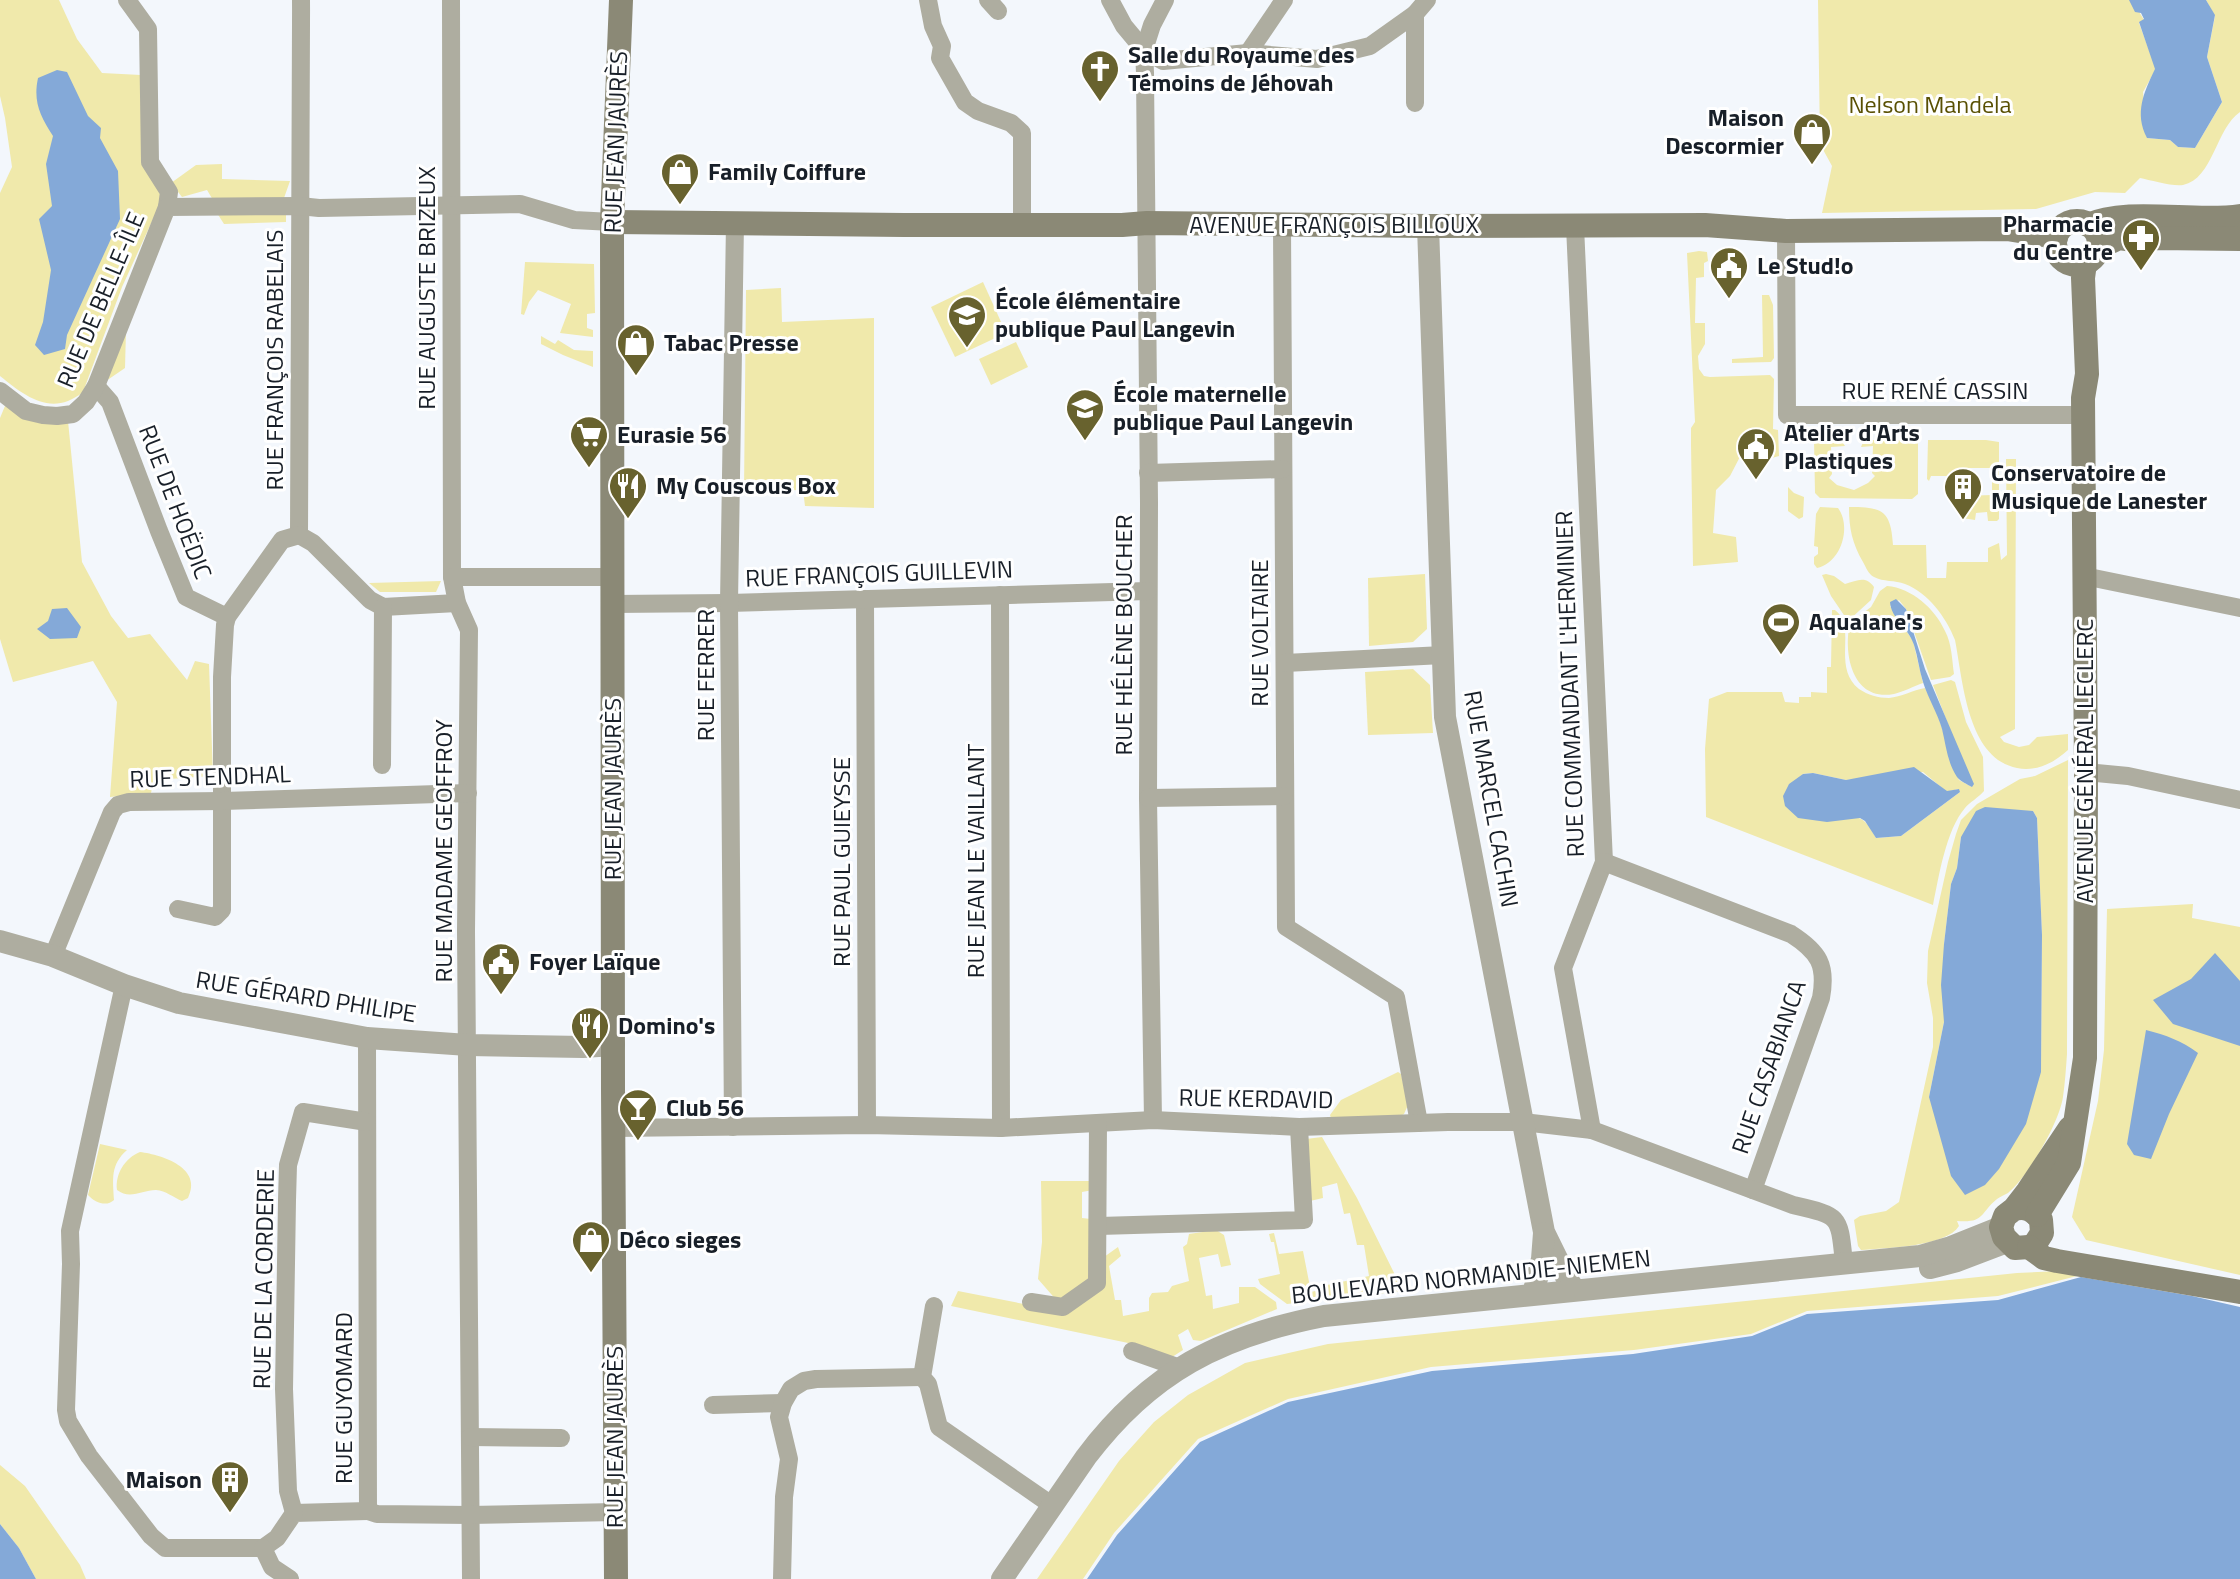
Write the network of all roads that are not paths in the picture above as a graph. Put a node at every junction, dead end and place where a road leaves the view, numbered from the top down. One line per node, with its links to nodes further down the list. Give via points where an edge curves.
1 (127, 0): 15 (street, via 148,29 150,162 169,192)
2 (301, 0): 13 (street, RUE FRANÇOIS RABELAIS)
3 (451, 0): 14 (street, RUE AUGUSTE BRIZEUX)
4 (621, 0): 17 (main road, RUE JEAN JAURÈS)
5 (928, 0): 20 (street, via 942,46 940,58 965,102 1022,133)
6 (1110, 0): 10 (street)
7 (1165, 0): 10 (street)
8 (1284, 0): 11 (street)
9 (1421, 7): 11 (street, via 1370,46 1317,59); 12 (street)
10 (1144, 50): 11 (street, via 1163,61); 19 (street, RUE HÉLÈNE BOUCHER)
11 (1248, 53)
12 (1415, 103)
13 (300, 206): 14 (street, RUE DE BELLE-ÎLE); 15 (street, RUE DE BELLE-ÎLE); 34 (street, RUE FRANÇOIS RABELAIS)
14 (450, 206): 17 (street, RUE DE BELLE-ÎLE, via 520,204 574,220); 36 (street, RUE AUGUSTE BRIZEUX)
15 (167, 207): 29 (street, RUE DE BELLE-ÎLE)
16 (2240, 216): 21 (main road, via 2118,218)
17 (612, 222): 18 (main road, AVENUE FRANÇOIS BILLOUX); 37 (main road, RUE JEAN JAURÈS)
18 (735, 223): 20 (main road, AVENUE FRANÇOIS BILLOUX); 42 (street, RUE FERRER)
19 (1147, 223): 20 (main road, AVENUE FRANÇOIS BILLOUX); 22 (main road, AVENUE FRANÇOIS BILLOUX); 33 (street, RUE HÉLÈNE BOUCHER)
20 (1022, 225)
21 (2088, 225): 26 (main road, via 2069,223); 28 (main road, via 2097,235)
22 (1282, 226): 23 (main road, AVENUE FRANÇOIS BILLOUX); 32 (street, RUE VOLTAIRE)
23 (1428, 226): 24 (main road, AVENUE FRANÇOIS BILLOUX); 47 (street, RUE MARCEL CACHIN)
24 (1575, 226): 25 (main road, AVENUE FRANÇOIS BILLOUX, via 1705,225); 56 (street, RUE COMMANDANT L'HERMINIER)
25 (1786, 231): 26 (main road, AVENUE FRANÇOIS BILLOUX, via 2007,229); 31 (street, RUE RENÉ CASSIN, via 1787,415)
26 (2056, 237): 28 (main road, via 2064,261)
27 (2240, 239): 28 (main road, via 2119,238)
28 (2085, 258): 31 (main road, AVENUE GÉNÉRAL LECLERC, via 2076,374)
29 (96, 386): 30 (street, RUE DE BELLE-ÎLE, via 73,414 57,416 26,411); 46 (street, RUE DE HOËDIC, via 110,402 186,597)
30 (0, 391)
31 (2083, 406): 35 (main road, AVENUE GÉNÉRAL LECLERC)
32 (1283, 469): 33 (street); 48 (street, RUE VOLTAIRE)
33 (1148, 473): 38 (street, RUE HÉLÈNE BOUCHER)
34 (299, 535): 44 (street); 46 (street, via 282,540)
35 (2084, 576): 45 (street); 50 (main road, AVENUE GÉNÉRAL LECLERC)
36 (452, 577): 37 (street); 41 (street, RUE MADAME GEOFFROY)
37 (614, 577): 43 (main road, RUE JEAN JAURÈS)
38 (1148, 591): 39 (street, RUE FRANÇOIS GUILLEVIN); 53 (street, RUE HÉLÈNE BOUCHER)
39 (1000, 595): 40 (street, RUE FRANÇOIS GUILLEVIN); 73 (street, RUE JEAN LE VAILLANT)
40 (865, 599): 42 (street, RUE FRANÇOIS GUILLEVIN); 69 (street, RUE PAUL GUIEYSSE)
41 (457, 603): 44 (street); 51 (street, RUE MADAME GEOFFROY, via 469,630)
42 (729, 603): 43 (street, RUE FRANÇOIS GUILLEVIN); 70 (street, RUE FERRER)
43 (612, 604): 63 (main road, RUE JEAN JAURÈS)
44 (383, 607): 49 (street)
45 (2240, 608)
46 (227, 617): 55 (street)
47 (1443, 655): 48 (street); 66 (street, RUE MARCEL CACHIN, via 1445,717)
48 (1285, 663): 52 (street, RUE VOLTAIRE)
49 (382, 765)
50 (2086, 772): 54 (street); 77 (main road, AVENUE GÉNÉRAL LECLERC, via 2085,1058 2074,1123)
51 (468, 793): 55 (street, RUE STENDHAL); 62 (street, RUE MADAME GEOFFROY)
52 (1284, 796): 53 (street); 67 (street, RUE VOLTAIRE, via 1286,927 1396,997)
53 (1148, 798): 64 (street, RUE HÉLÈNE BOUCHER)
54 (2240, 800)
55 (223, 801): 57 (street, via 222,910 215,917); 59 (street, RUE STENDHAL, via 118,805)
56 (1604, 862): 74 (street, RUE COMMANDANT L'HERMINIER, via 1563,968); 75 (street, RUE CASABIANCA, via 1791,934 1818,956 1825,981 1821,998)
57 (178, 909)
58 (0, 941): 59 (street, RUE GÉRARD PHILIPE)
59 (53, 956): 60 (street, RUE GÉRARD PHILIPE)
60 (124, 985): 61 (street, RUE GÉRARD PHILIPE, via 179,1003); 97 (street, via 70,1231 68,1421 98,1467 165,1548)
61 (367, 1038): 62 (street, RUE GÉRARD PHILIPE); 65 (street, RUE GUYOMARD)
62 (468, 1045): 63 (street, RUE GÉRARD PHILIPE); 90 (street, RUE MADAME GEOFFROY)
63 (614, 1045): 72 (main road, RUE JEAN JAURÈS)
64 (1153, 1120): 68 (street, RUE KERDAVID); 71 (street, RUE KERDAVID)
65 (367, 1122): 93 (street, RUE GUYOMARD); 95 (street, RUE DE LA CORDERIE, via 303,1112 288,1165 284,1389 288,1491)
66 (1523, 1122): 67 (street, RUE KERDAVID); 74 (street, RUE KERDAVID); 78 (street, RUE MARCEL CACHIN)
67 (1419, 1123): 71 (street, RUE KERDAVID)
68 (1098, 1124): 73 (street, RUE KERDAVID); 76 (street)
69 (867, 1125): 70 (street, RUE KERDAVID); 73 (street, RUE KERDAVID)
70 (733, 1127): 72 (street, RUE KERDAVID)
71 (1299, 1127): 76 (street, via 1304,1220)
72 (614, 1128): 94 (main road, RUE JEAN JAURÈS)
73 (1001, 1128)
74 (1592, 1130): 75 (street, RUE KERDAVID)
75 (1753, 1190): 79 (street, RUE KERDAVID, via 1832,1216 1841,1229)
76 (1099, 1226): 83 (street, via 1097,1283 1063,1307)
77 (2022, 1229): 79 (street, BOULEVARD NORMANDIE-NIEMEN, via 1920,1256); 81 (main road, via 2044,1258); 103 (street, BOULEVARD NORMANDIE-NIEMEN, via 1957,1261 1924,1269 1326,1329 1251,1347 1186,1379 1145,1410 1096,1464)
78 (1544, 1232): 80 (street, RUE MARCEL CACHIN); 82 (street, RUE MARCEL CACHIN)
79 (1844, 1263): 80 (street, BOULEVARD NORMANDIE-NIEMEN)
80 (1575, 1290): 82 (street, BOULEVARD NORMANDIE-NIEMEN)
81 (2240, 1292)
82 (1533, 1294): 86 (street, BOULEVARD NORMANDIE-NIEMEN, via 1280,1325)
83 (1031, 1302)
84 (934, 1306): 87 (street)
85 (1132, 1351): 86 (street)
86 (1180, 1368): 92 (street, BOULEVARD NORMANDIE-NIEMEN, via 1136,1401 1099,1440)
87 (922, 1377): 88 (street, via 804,1381); 92 (street, via 939,1427)
88 (783, 1403): 89 (street); 101 (street, via 779,1417 789,1459)
89 (713, 1405)
90 (470, 1437): 91 (street); 96 (street, RUE MADAME GEOFFROY)
91 (561, 1438)
92 (1053, 1506): 102 (street, BOULEVARD NORMANDIE-NIEMEN)
93 (368, 1511): 95 (street); 96 (street, RUE GUYOMARD)
94 (615, 1512): 96 (street, RUE GUYOMARD); 100 (main road, RUE JEAN JAURÈS)
95 (294, 1513): 97 (street)
96 (470, 1515): 99 (street, RUE MADAME GEOFFROY)
97 (263, 1548): 98 (street, via 272,1567)
98 (290, 1579)
99 (471, 1579)
100 (616, 1579)
101 (782, 1579)
102 (1002, 1579)
103 (1016, 1579)

